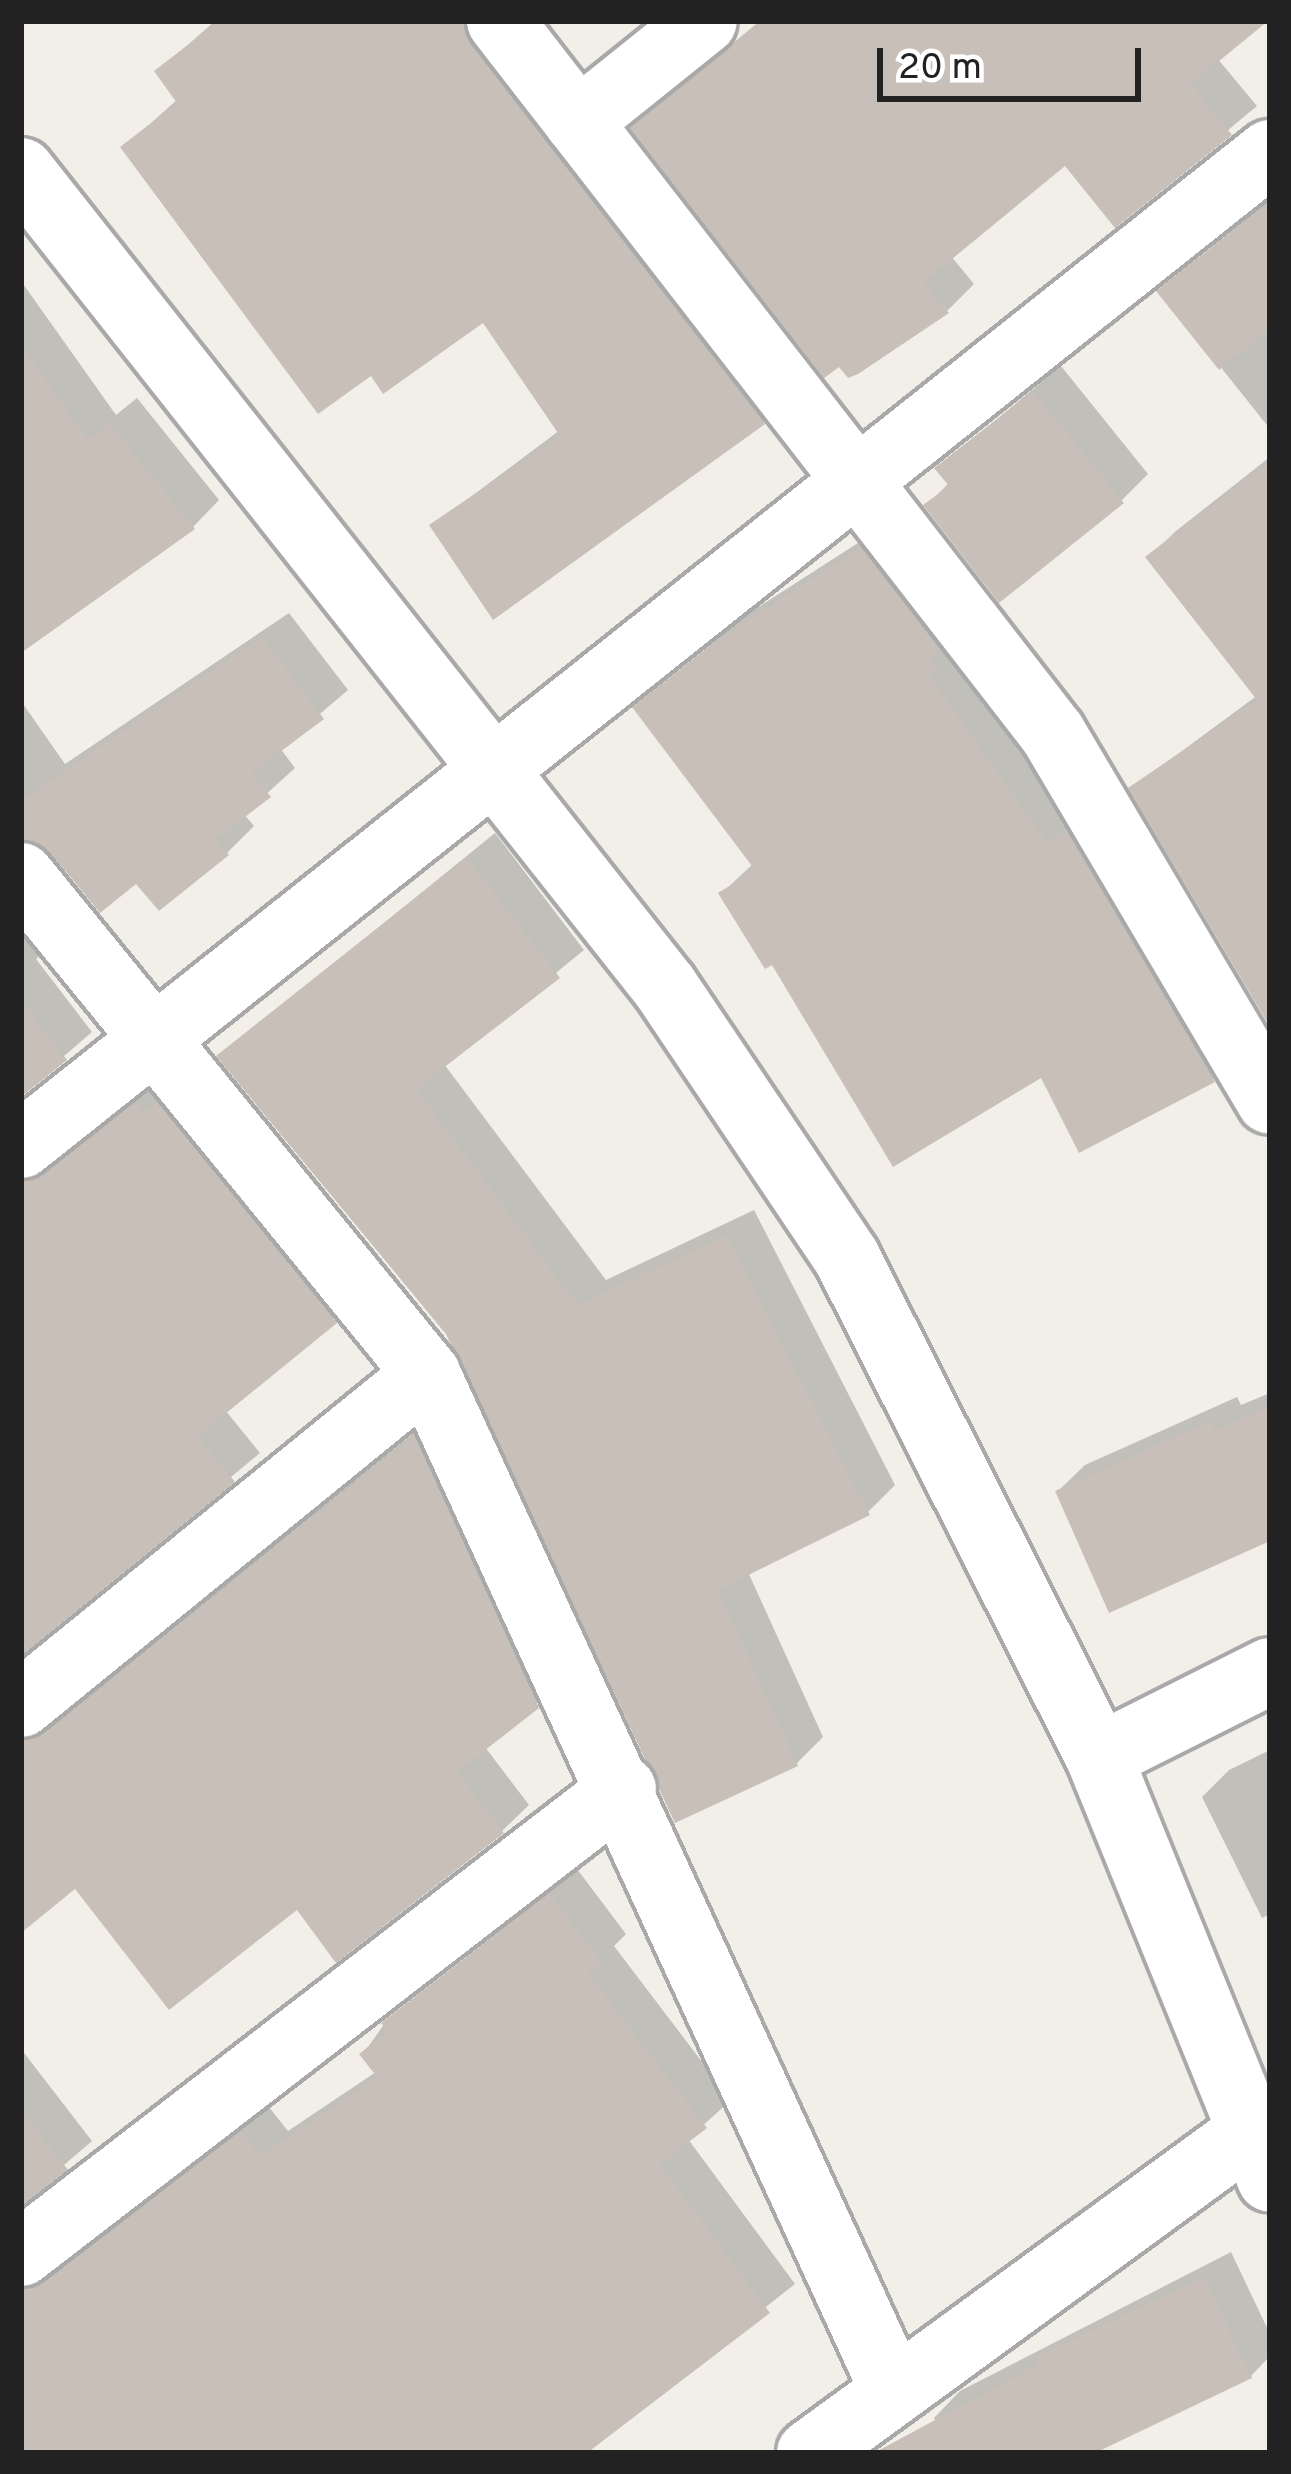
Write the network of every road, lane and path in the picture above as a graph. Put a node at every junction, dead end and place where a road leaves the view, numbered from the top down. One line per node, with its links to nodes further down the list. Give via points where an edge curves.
1 (500, 21): 3 (street)
2 (704, 21): 3 (street)
3 (578, 122): 6 (street)
4 (1270, 153): 6 (street)
5 (21, 171): 7 (street)
6 (861, 482): 7 (street); 10 (street, via 1052,734)
7 (496, 769): 9 (street); 15 (street, via 665,987 847,1258)
8 (21, 876): 9 (street)
9 (155, 1039): 11 (street); 12 (street)
10 (1270, 1102)
11 (21, 1145)
12 (427, 1374): 14 (street); 16 (street)
13 (1270, 1671): 15 (street)
14 (21, 1704)
15 (1100, 1757): 17 (street)
16 (623, 1789): 18 (street); 19 (street)
17 (1258, 2157): 19 (street)
18 (21, 2253)
19 (893, 2391): 20 (street)
20 (810, 2453)

